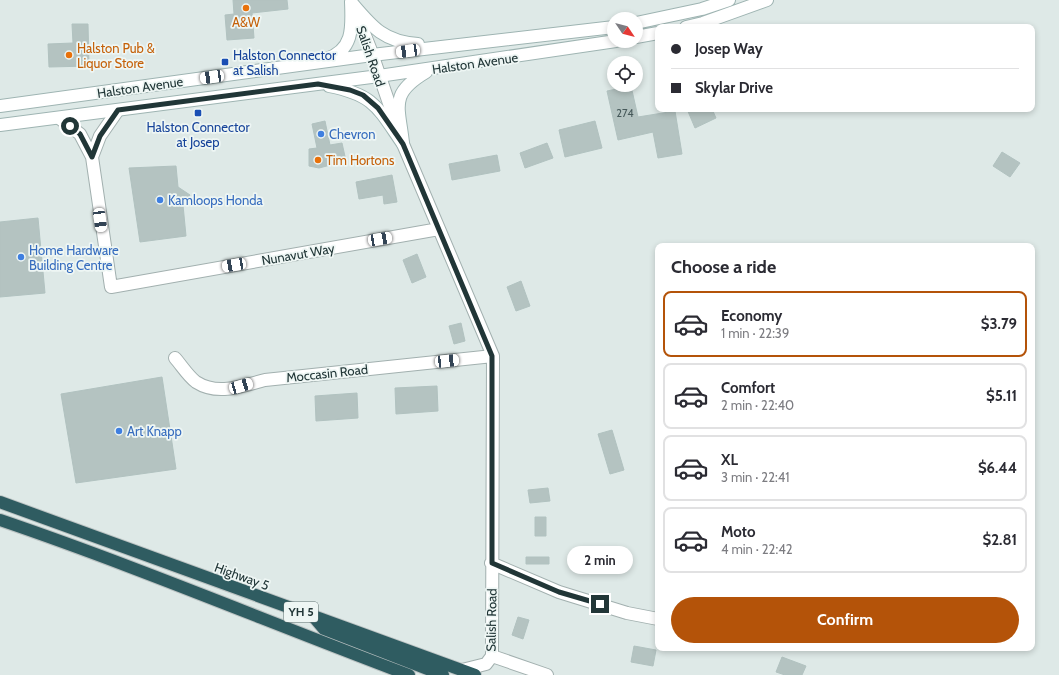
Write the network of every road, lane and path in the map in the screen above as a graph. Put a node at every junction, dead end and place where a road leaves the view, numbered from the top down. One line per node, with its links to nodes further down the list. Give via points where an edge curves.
1 (730, 0): 4 (street, via 702,10)
2 (767, 0): 5 (street)
3 (351, 1): 10 (street, via 372,27 388,38 404,43); 11 (street, Salish Road); 12 (street, via 352,30 346,44 337,55)
4 (643, 22)
5 (698, 24)
6 (607, 28): 10 (street, Halston Avenue)
7 (655, 34): 8 (street)
8 (643, 36)
9 (607, 42): 13 (street, Halston Avenue)
10 (447, 46): 11 (street, Halston Avenue)
11 (372, 55): 12 (street, Halston Avenue); 14 (street, Salish Road)
12 (309, 64): 16 (street, Halston Avenue)
13 (431, 69): 14 (street, Halston Avenue); 20 (street, via 410,81 398,101)
14 (379, 76): 15 (street, Halston Avenue); 20 (street, Salish Road)
15 (318, 84): 17 (street, Halston Avenue); 20 (street, via 363,95 378,108)
16 (0, 106)
17 (118, 110): 18 (street, Halston Avenue); 21 (street, via 100,136)
18 (59, 118): 19 (street, Halston Avenue); 21 (street, via 80,134)
19 (0, 125)
20 (403, 144): 22 (street, Salish Road)
21 (92, 157): 22 (street, Nunavut Way, via 110,287)
22 (438, 229): 23 (street, Salish Road)
23 (492, 356): 24 (street, Moccasin Road, via 265,380 229,390 210,389 195,381); 27 (street, Salish Road)
24 (175, 358)
25 (0, 502): 28 (highway, Highway 5 / YH 5)
26 (0, 520): 32 (highway, YH 5)
27 (492, 563): 29 (street, via 559,592 627,613); 30 (street, Salish Road)
28 (313, 616): 31 (highway, Highway 5 / YH 5); 33 (highway, via 324,629)
29 (655, 618)
30 (492, 656): 31 (street, Salish Road, via 486,664); 35 (street)
31 (462, 670): 34 (highway, Highway 5 / YH 5)
32 (409, 675)
33 (443, 675)
34 (475, 675)
35 (546, 675)

